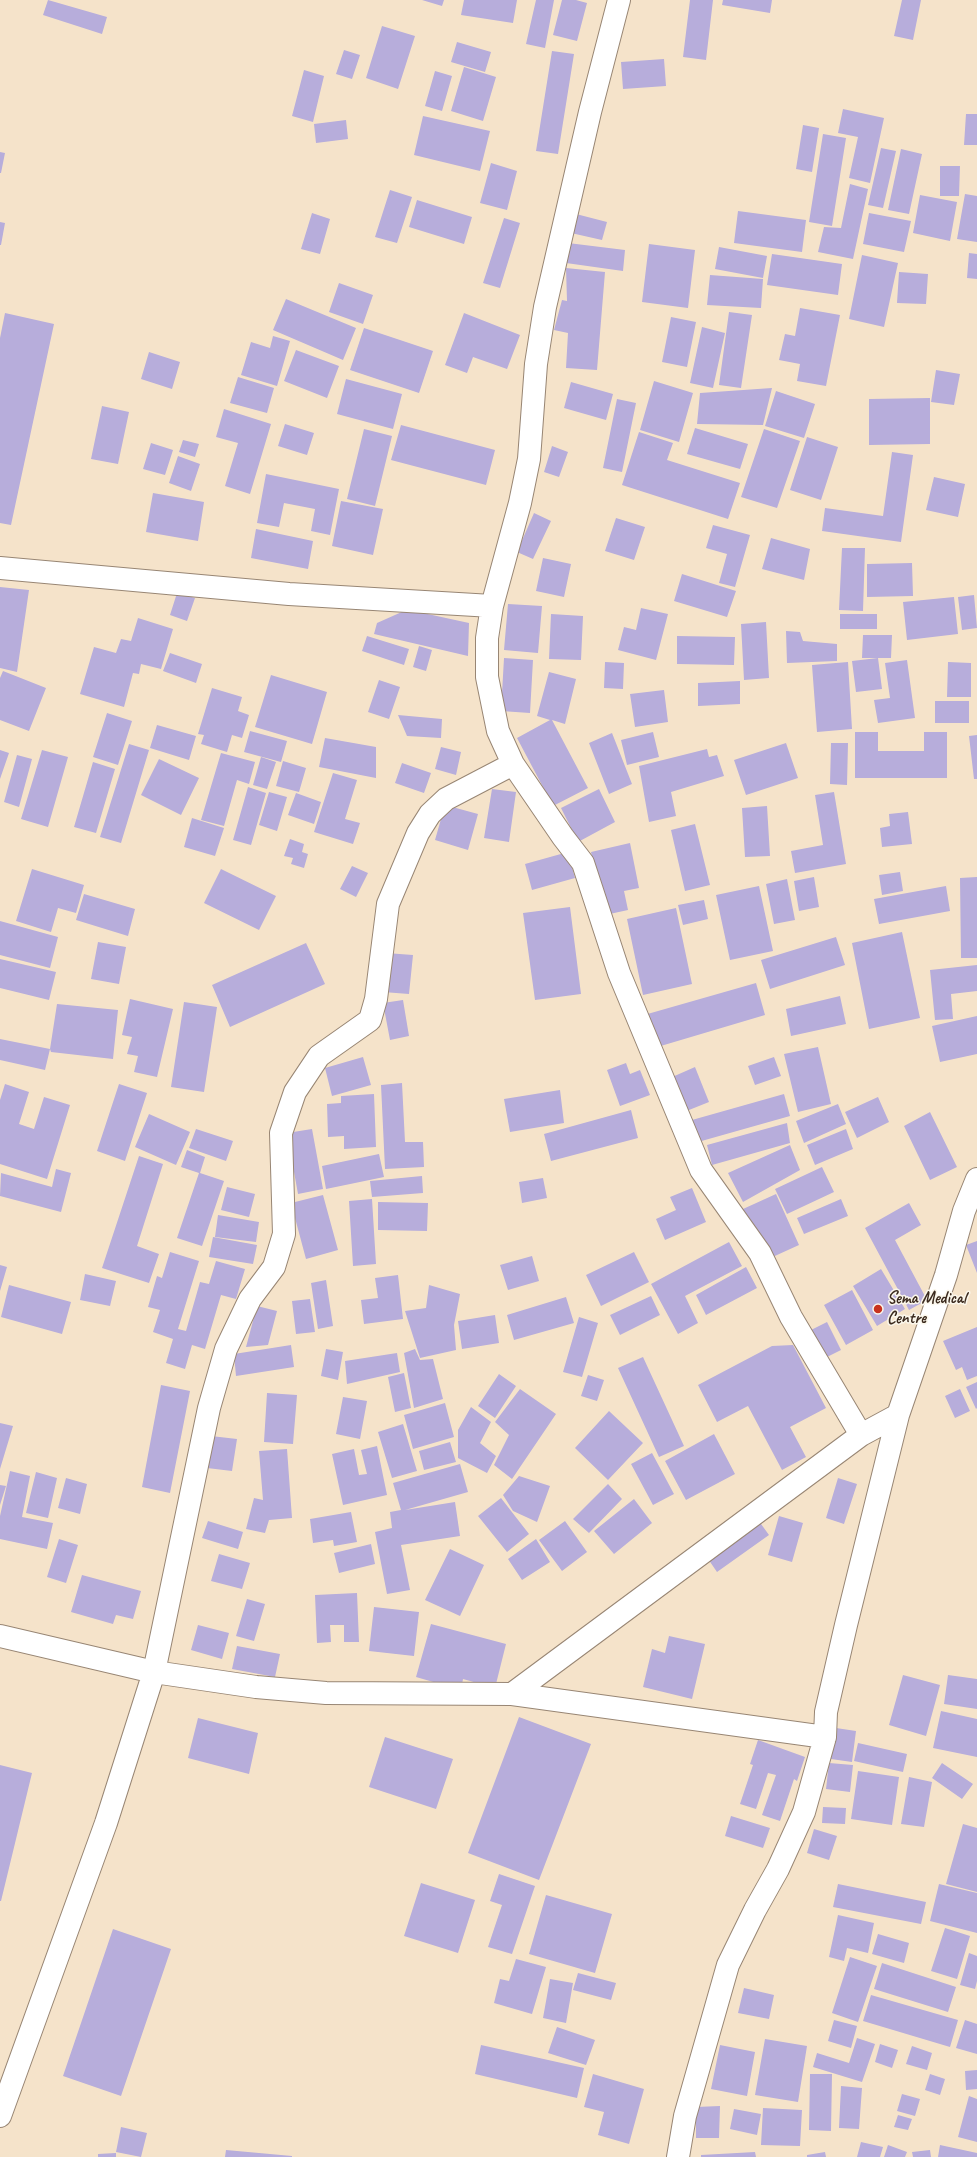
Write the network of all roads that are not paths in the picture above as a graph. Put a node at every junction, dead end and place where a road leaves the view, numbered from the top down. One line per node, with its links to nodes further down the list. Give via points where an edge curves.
1 (619, 0): 3 (street, via 545,307 536,364 529,459 520,503)
2 (0, 568): 3 (street, via 289,594)
3 (492, 606): 4 (street, via 487,638 487,677 498,731)
4 (513, 764): 7 (street, via 583,863 619,974 701,1170 760,1253 791,1317); 9 (street, via 446,800 430,814 418,833 388,904 376,999 370,1020 319,1056 295,1092 281,1133 284,1234 274,1267 250,1299 226,1349 209,1408)
5 (977, 1179): 6 (street, via 964,1211 946,1275)
6 (898, 1415): 7 (street); 11 (street, via 826,1712)
7 (861, 1435): 10 (street)
8 (0, 1636): 9 (street)
9 (154, 1672): 10 (street, via 256,1687 326,1693); 12 (street, via 106,1823)
10 (512, 1694): 11 (street)
11 (826, 1737): 13 (street, via 804,1812 778,1869 754,1910 728,1964 685,2116)
12 (0, 2116)
13 (678, 2157)

